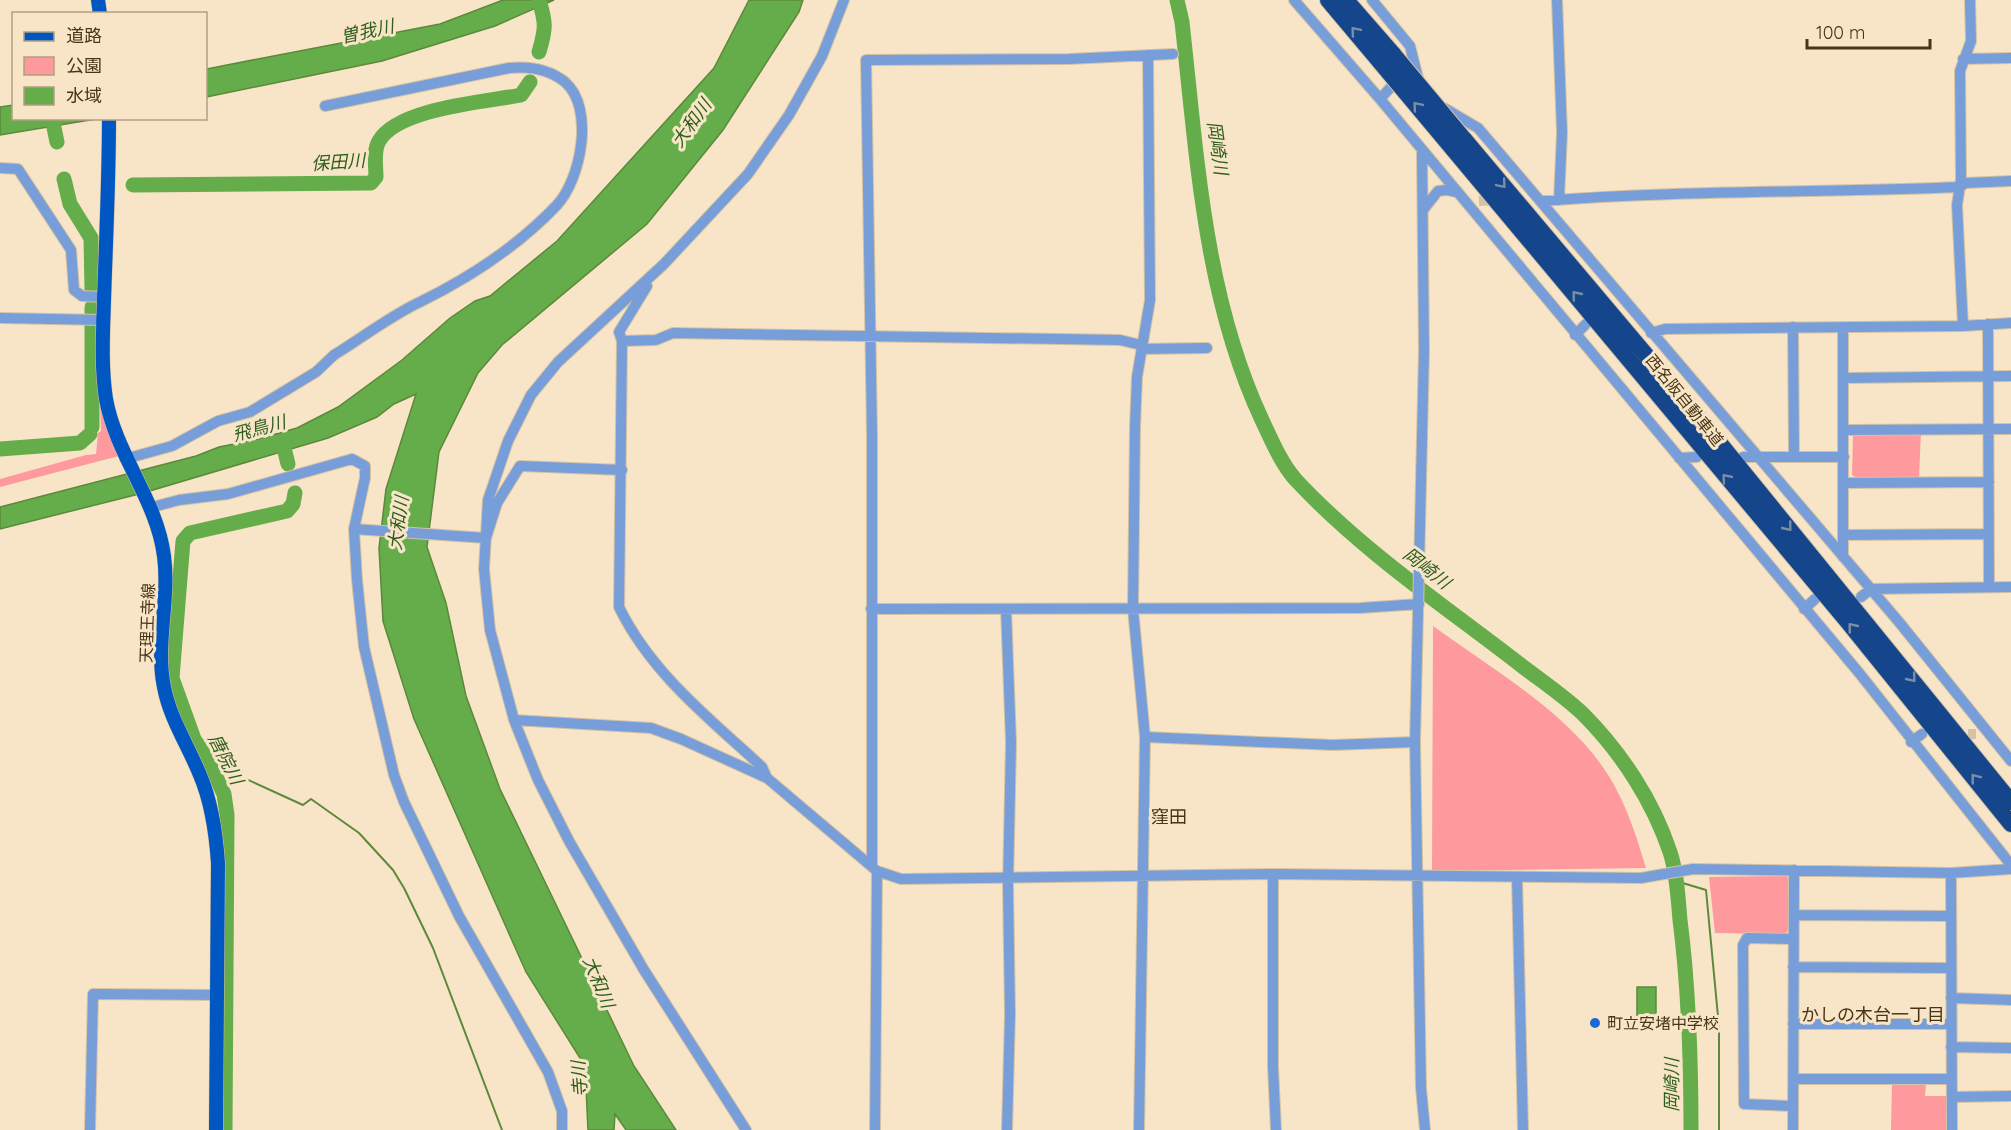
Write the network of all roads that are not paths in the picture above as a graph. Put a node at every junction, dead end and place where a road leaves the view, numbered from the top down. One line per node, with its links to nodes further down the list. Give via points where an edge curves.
1 (844, 0): 28 (street, via 822,56 782,125 748,174)
2 (1294, 0): 14 (street)
3 (1328, 0): 11 (highway, 西名阪自動車道, one-way to 3)
4 (1346, 0): 11 (highway, 西名阪自動車道)
5 (1372, 0): 13 (street, via 1410,46)
6 (1557, 0): 24 (street, via 1562,133)
7 (1970, 0): 12 (street, via 1971,41)
8 (1173, 54): 9 (street)
9 (1148, 55): 39 (street, via 866,60); 42 (street, via 1150,300)
10 (2011, 58): 12 (street)
11 (1388, 59): 17 (highway, 西名阪自動車道, bridge)
12 (1963, 59): 21 (street)
13 (1414, 61): 14 (street); 23 (street, via 1419,80 1451,113 1478,128)
14 (1380, 99): 18 (street)
15 (324, 106): 56 (street, via 528,66 565,82 573,92 580,107 579,160 571,185 558,204 501,254 334,355 316,372 250,412 218,421 172,446)
16 (109, 120): 29 (main road, 天理王寺線)
17 (1459, 144): 83 (highway, 西名阪自動車道, one-way to 83, via 1700,419); 84 (highway, 西名阪自動車道, one-way to 17)
18 (1422, 153): 22 (street); 27 (street)
19 (0, 168): 29 (street, via 18,169 71,250 74,290 82,296)
20 (2011, 181): 21 (street, via 1965,183)
21 (1960, 187): 24 (street, via 1725,191); 35 (street, via 1957,205)
22 (1457, 192): 26 (street); 27 (street, via 1438,191)
23 (1534, 198): 24 (street); 38 (street, via 1636,323)
24 (1559, 200)
25 (1479, 201): 26 (street)
26 (1470, 208): 40 (street)
27 (1423, 210): 71 (street)
28 (664, 264): 41 (street, via 619,332); 64 (street, via 558,362 531,395 508,441 488,500)
29 (104, 297): 31 (main road, 天理王寺線)
30 (0, 318): 31 (street)
31 (103, 320): 56 (main road, 天理王寺線, via 106,397 113,429)
32 (2011, 323): 34 (street)
33 (1586, 324): 40 (street)
34 (1988, 324): 35 (street); 44 (street)
35 (1963, 326): 37 (street)
36 (1793, 327): 37 (street); 38 (street, via 1665,329); 50 (street)
37 (1843, 327): 46 (street)
38 (1651, 333): 55 (street)
39 (870, 335): 41 (street, via 674,333 656,340); 42 (street, via 1120,340); 72 (street)
40 (1575, 335): 54 (street)
41 (622, 341): 57 (street)
42 (1141, 347): 43 (street); 74 (street, via 1135,427)
43 (1207, 348)
44 (1988, 376): 45 (street); 46 (street); 47 (street)
45 (2011, 376)
46 (1844, 378): 49 (street)
47 (1989, 429): 48 (street); 49 (street); 58 (street)
48 (2011, 429)
49 (1844, 430): 53 (street)
50 (1794, 456): 53 (street); 55 (street)
51 (1697, 457): 54 (street)
52 (1743, 457): 55 (street)
53 (1844, 457): 59 (street)
54 (1679, 458): 75 (street)
55 (1761, 458): 65 (street)
56 (126, 460): 60 (main road, 天理王寺線)
57 (622, 470): 64 (street, via 520,466 507,483); 82 (street, via 619,607 627,624 663,676 762,767)
58 (1989, 482): 59 (street); 62 (street)
59 (1844, 483): 63 (street)
60 (149, 506): 61 (street, via 228,494 352,459 365,466); 99 (main road, 天理王寺線, via 165,558 161,662 164,687 201,776 216,833)
61 (354, 529): 64 (street); 113 (street, via 364,647 394,775 459,916 548,1071 562,1111)
62 (1988, 534): 63 (street); 66 (street)
63 (1843, 535): 65 (street)
64 (481, 538): 76 (street, via 490,630)
65 (1843, 557): 68 (street)
66 (1989, 587): 67 (street); 68 (street)
67 (2011, 587)
68 (1871, 589): 69 (street); 81 (street, via 1980,731)
69 (1861, 597)
70 (1815, 599): 75 (street)
71 (1419, 604): 74 (street); 79 (street)
72 (871, 609): 73 (street); 86 (street)
73 (1006, 609): 74 (street); 91 (street, via 1011,742)
74 (1133, 609): 78 (street)
75 (1804, 609): 80 (street)
76 (514, 720): 82 (street, via 651,728); 114 (street, via 569,841 650,979)
77 (1922, 734): 80 (street)
78 (1145, 737): 79 (street, via 1333,745); 90 (street)
79 (1416, 742): 92 (street)
80 (1911, 742): 85 (street)
81 (2011, 760)
82 (767, 778): 86 (street)
83 (2011, 802)
84 (2011, 824)
85 (2011, 867): 88 (street)
86 (874, 868): 91 (street, via 902,879); 115 (street)
87 (1794, 870): 88 (street); 93 (street, via 1688,870 1641,878); 94 (street)
88 (1951, 873): 95 (street)
89 (1274, 874): 90 (street); 92 (street); 118 (street, via 1272,1067)
90 (1142, 875): 91 (street); 117 (street)
91 (1010, 876): 116 (street)
92 (1419, 877): 93 (street); 119 (street, via 1421,1088)
93 (1517, 878): 120 (street)
94 (1794, 915): 95 (street); 96 (street)
95 (1951, 916): 98 (street)
96 (1792, 939): 97 (street); 110 (street, via 1747,938 1743,945 1744,1104)
97 (1793, 967): 98 (street); 102 (street)
98 (1951, 968): 100 (street)
99 (217, 995): 111 (street, via 93,994); 112 (main road, 天理王寺線)
100 (1951, 998): 101 (street); 103 (street)
101 (2011, 1000)
102 (1793, 1024): 103 (street); 106 (street)
103 (1951, 1024): 104 (street)
104 (1951, 1047): 105 (street); 107 (street)
105 (2011, 1048)
106 (1793, 1079): 107 (street); 110 (street)
107 (1952, 1079): 109 (street)
108 (2011, 1096): 109 (street)
109 (1952, 1097): 122 (street)
110 (1792, 1106): 121 (street)
111 (90, 1130)
112 (216, 1130)
113 (562, 1130)
114 (746, 1130)
115 (875, 1130)
116 (1007, 1130)
117 (1139, 1130)
118 (1276, 1130)
119 (1425, 1130)
120 (1523, 1130)
121 (1793, 1130)
122 (1952, 1130)

